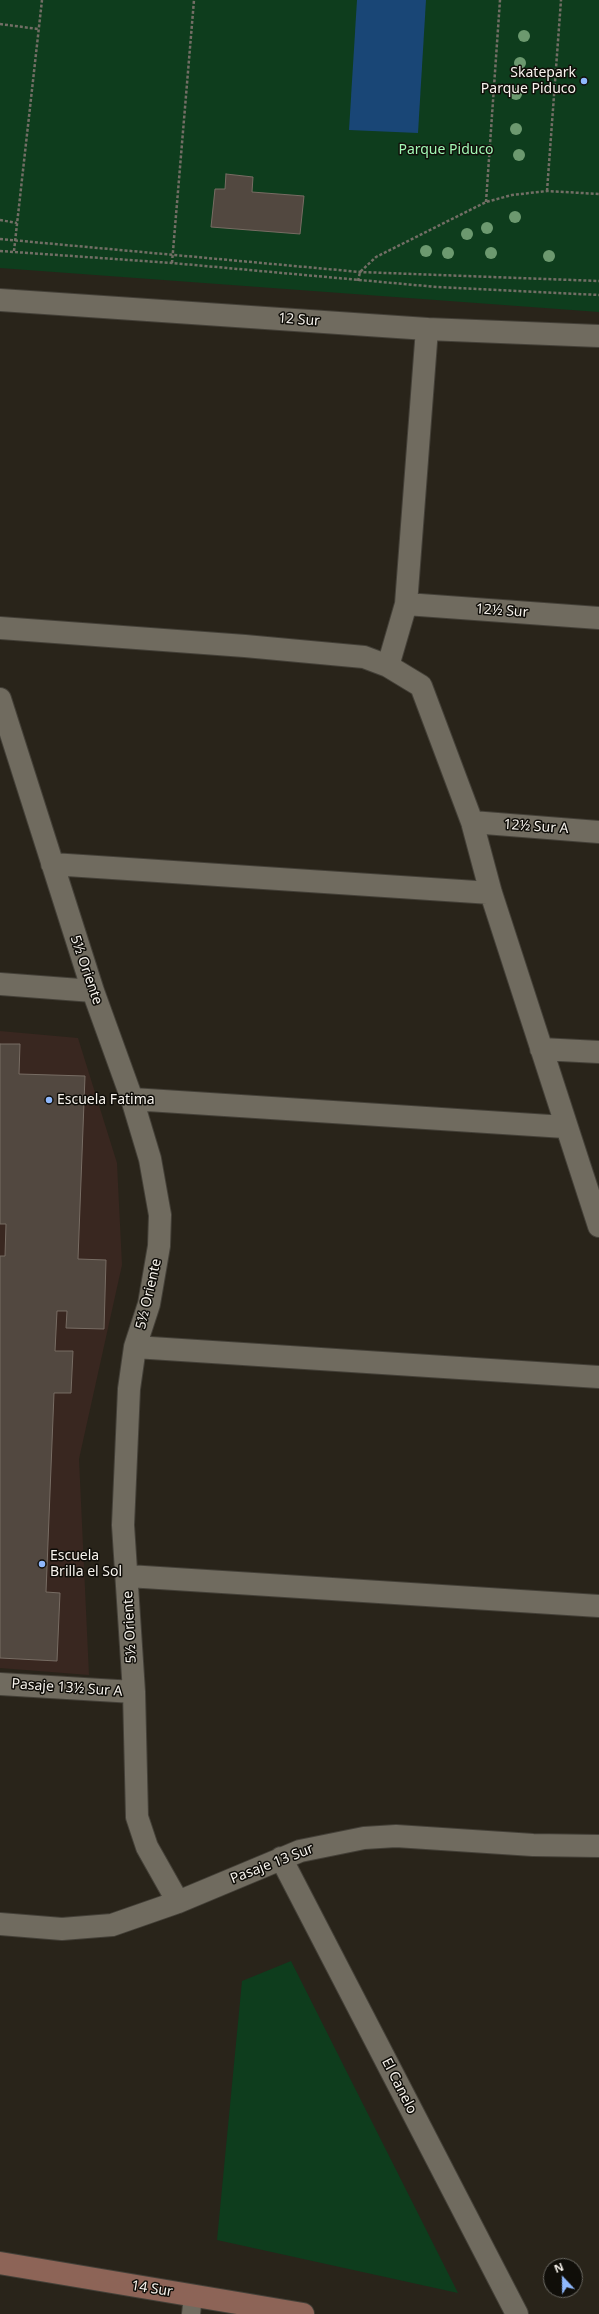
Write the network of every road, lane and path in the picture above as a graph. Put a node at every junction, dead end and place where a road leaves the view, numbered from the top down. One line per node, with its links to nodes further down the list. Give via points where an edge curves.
1 (42, 0): 6 (path)
2 (194, 0): 16 (path)
3 (500, 0): 9 (path)
4 (561, 0): 7 (path)
5 (0, 24): 6 (path)
6 (38, 29): 11 (path)
7 (547, 191): 8 (path); 9 (path, via 512,195)
8 (599, 194)
9 (486, 202): 18 (path, via 376,257)
10 (0, 220): 11 (path)
11 (17, 222): 13 (path)
12 (0, 239): 13 (path)
13 (15, 241): 15 (path); 16 (path)
14 (0, 250): 15 (path)
15 (14, 251): 17 (path)
16 (172, 254): 17 (path); 18 (path)
17 (172, 263): 19 (path)
18 (360, 272): 19 (path); 20 (path)
19 (358, 281): 21 (path, via 437,288)
20 (599, 281)
21 (599, 294)
22 (0, 300): 23 (street, 12 Sur)
23 (427, 329): 24 (street, 12 Sur); 25 (street)
24 (599, 336)
25 (406, 604): 26 (street, 12½ Sur); 28 (street)
26 (599, 618)
27 (0, 628): 28 (street, via 322,652 364,657)
28 (388, 666): 30 (street, via 421,686)
29 (0, 699): 32 (street, 5½ Oriente)
30 (472, 822): 31 (street, 12½ Sur A); 33 (street)
31 (599, 832)
32 (52, 864): 33 (street); 35 (street, 5½ Oriente)
33 (491, 893): 36 (street)
34 (0, 984): 35 (street)
35 (93, 991): 38 (street, 5½ Oriente)
36 (541, 1048): 37 (street); 39 (street)
37 (599, 1052)
38 (132, 1099): 39 (street); 41 (street, 5½ Oriente, via 150,1159 160,1215 155,1277)
39 (565, 1127): 40 (street)
40 (599, 1226)
41 (135, 1347): 42 (street); 43 (street, 5½ Oriente, via 129,1389 123,1525)
42 (599, 1377)
43 (128, 1576): 44 (street); 46 (street, 5½ Oriente)
44 (599, 1606)
45 (0, 1684): 46 (street, Pasaje 13½ Sur A)
46 (134, 1692): 49 (street, 5½ Oriente, via 137,1817 146,1847)
47 (599, 1846): 48 (street, Pasaje 13 Sur, via 533,1845 396,1836 332,1843)
48 (281, 1858): 49 (street, Pasaje 13 Sur); 54 (street, El Canelo)
49 (178, 1902): 50 (street, Pasaje 13 Sur, via 135,1919 100,1927 62,1929)
50 (0, 1924)
51 (0, 2263): 52 (main road, 14 Sur)
52 (192, 2305): 53 (main road, 14 Sur)
53 (303, 2314)
54 (517, 2314)

